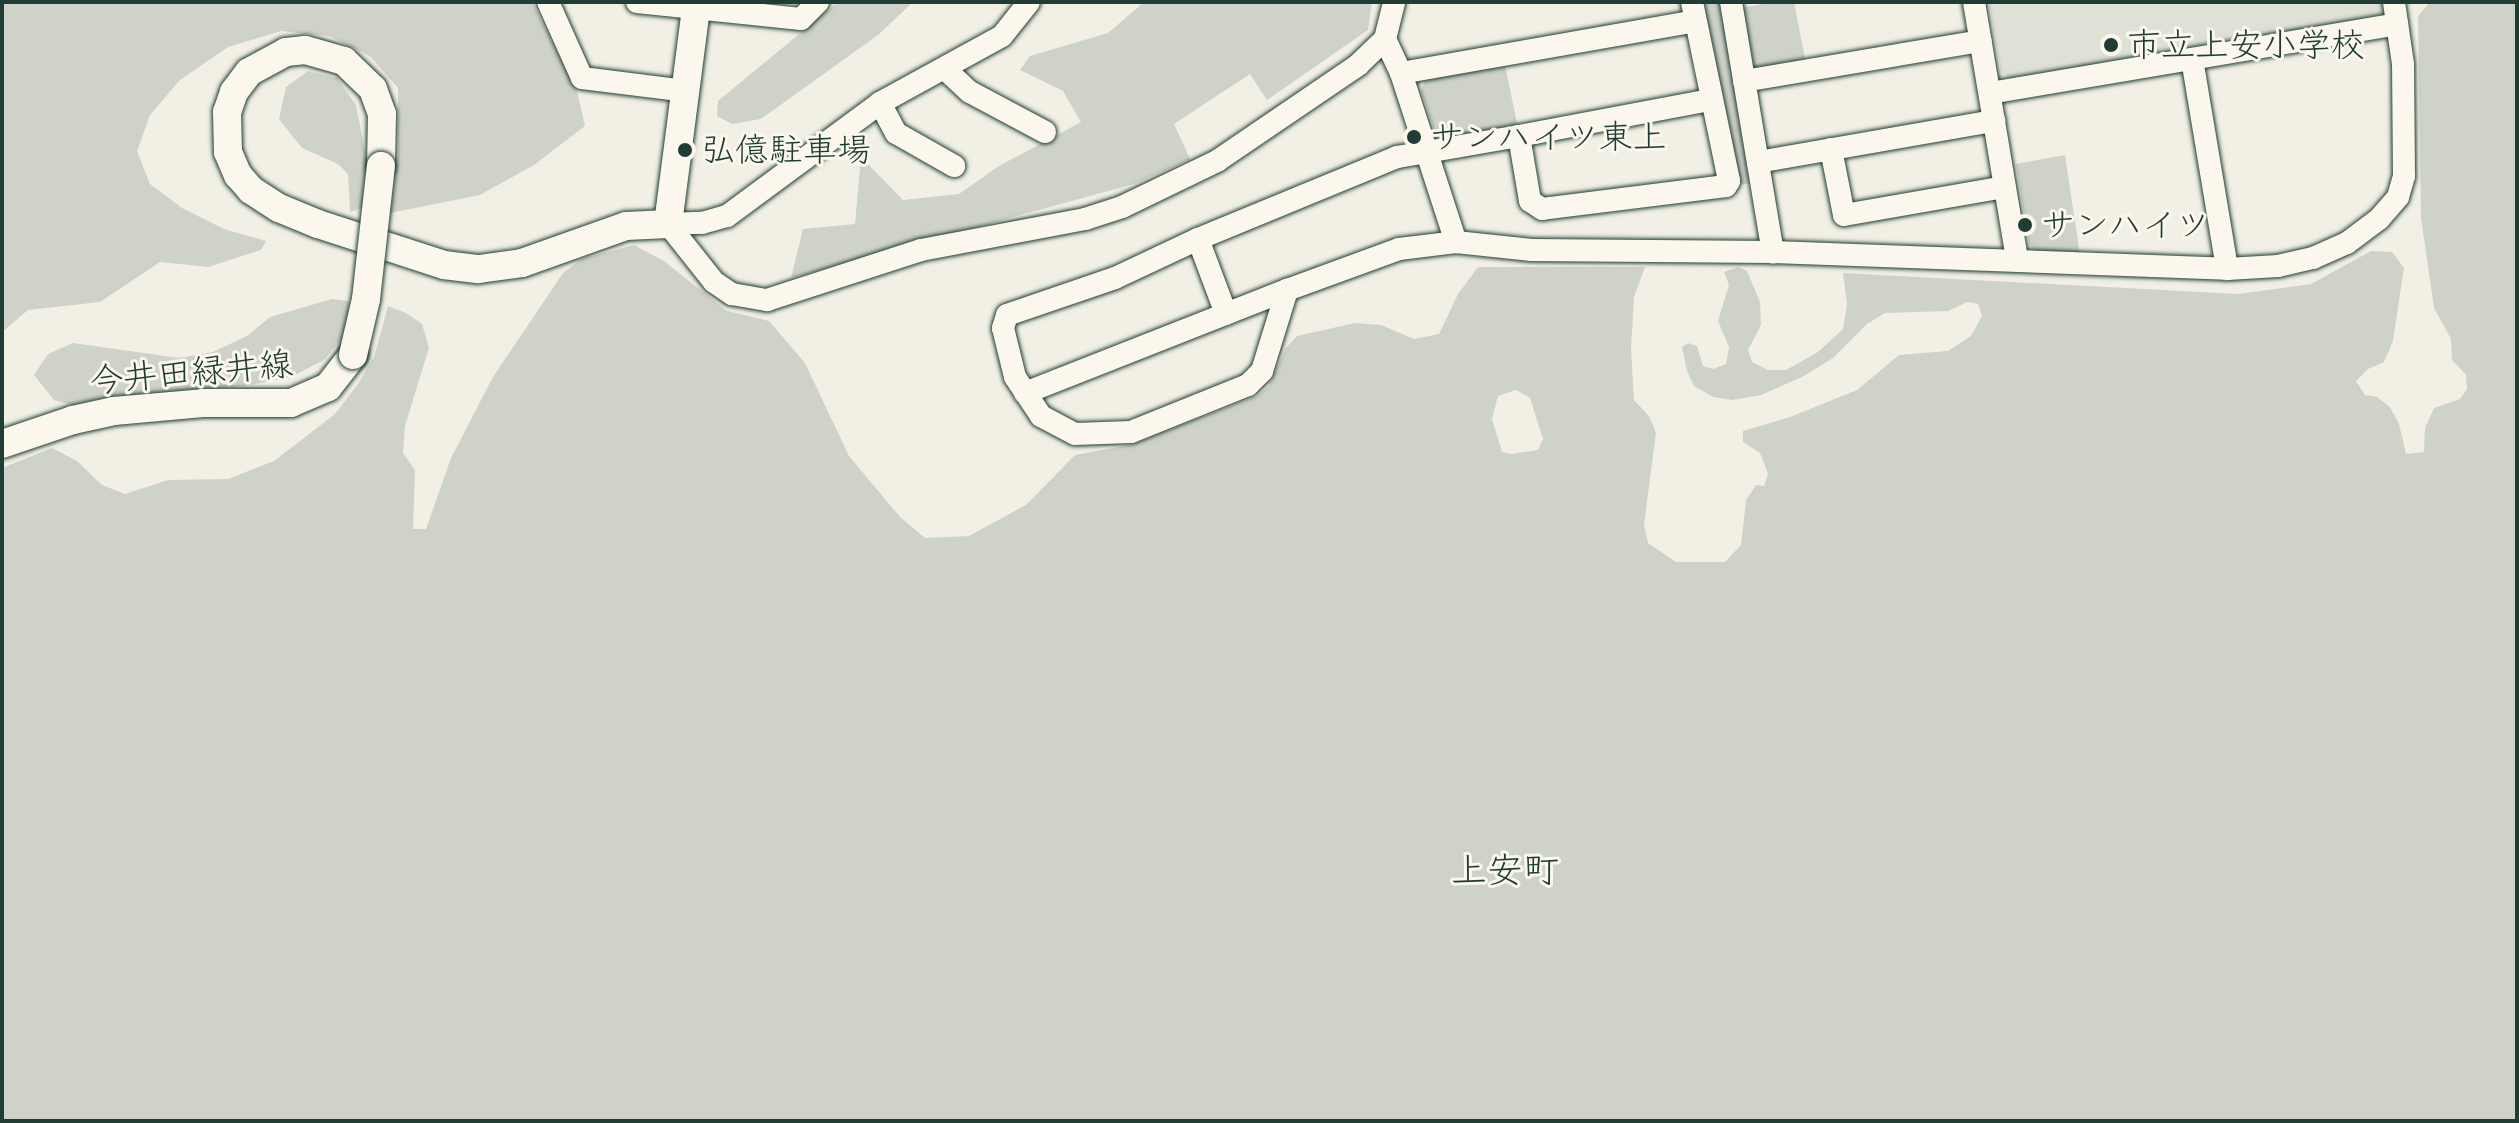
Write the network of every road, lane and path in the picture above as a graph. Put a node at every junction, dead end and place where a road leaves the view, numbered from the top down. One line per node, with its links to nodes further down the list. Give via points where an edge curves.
1 (548, 2): 17 (street, via 582,78)
2 (637, 2): 8 (street)
3 (818, 2): 8 (street, via 801,19)
4 (1029, 2): 14 (street, via 1002,36)
5 (1394, 2): 11 (street)
6 (1731, 2): 16 (street)
7 (1974, 2): 12 (street)
8 (696, 4): 17 (main road)
9 (1693, 12): 15 (street); 19 (street)
10 (2395, 13): 13 (street); 34 (street, via 2403,64 2404,176 2398,197 2379,219 2325,253 2278,266)
11 (1385, 39): 15 (street); 29 (street, via 1358,65 1217,161 1122,207 921,250 786,296 750,299 732,294 697,265)
12 (1981, 41): 16 (street); 18 (street)
13 (2192, 59): 18 (street); 34 (street)
14 (945, 69): 20 (street); 22 (street, via 970,92)
15 (1401, 73): 25 (street)
16 (1744, 81): 26 (street)
17 (687, 91): 29 (main road)
18 (1990, 93): 21 (street)
19 (1710, 100): 23 (street); 23 (street, via 1726,186 1542,209 1530,201)
20 (880, 103): 27 (street, via 896,133); 29 (street, via 727,216)
21 (1994, 121): 24 (street); 28 (street)
22 (1045, 132)
23 (1519, 136): 25 (street)
24 (1831, 149): 26 (street); 28 (street, via 1844,215)
25 (1426, 153): 30 (street, via 1397,157); 31 (street)
26 (1758, 162): 32 (street)
27 (954, 166)
28 (2005, 187): 33 (street)
29 (668, 224): 38 (main road, 今井田緑井線, bridge, via 615,228 522,263 479,269 444,265 318,224 279,208 238,175 228,152 227,112 249,72 286,52 305,50 344,61 373,89 382,114 381,166 366,299 353,355 328,387 291,403 114,411)
30 (1198, 239): 36 (street); 37 (street, via 1115,278 1007,315 1003,328 1015,377)
31 (1456, 242): 32 (street, via 1532,250); 35 (street, via 1399,249)
32 (1773, 252): 33 (street)
33 (2017, 260): 34 (street)
34 (2227, 269)
35 (1287, 290): 36 (street); 37 (street, via 1262,371 1248,385 1131,432 1075,434 1041,416)
36 (1226, 314): 37 (street)
37 (1025, 393)
38 (2, 444)

